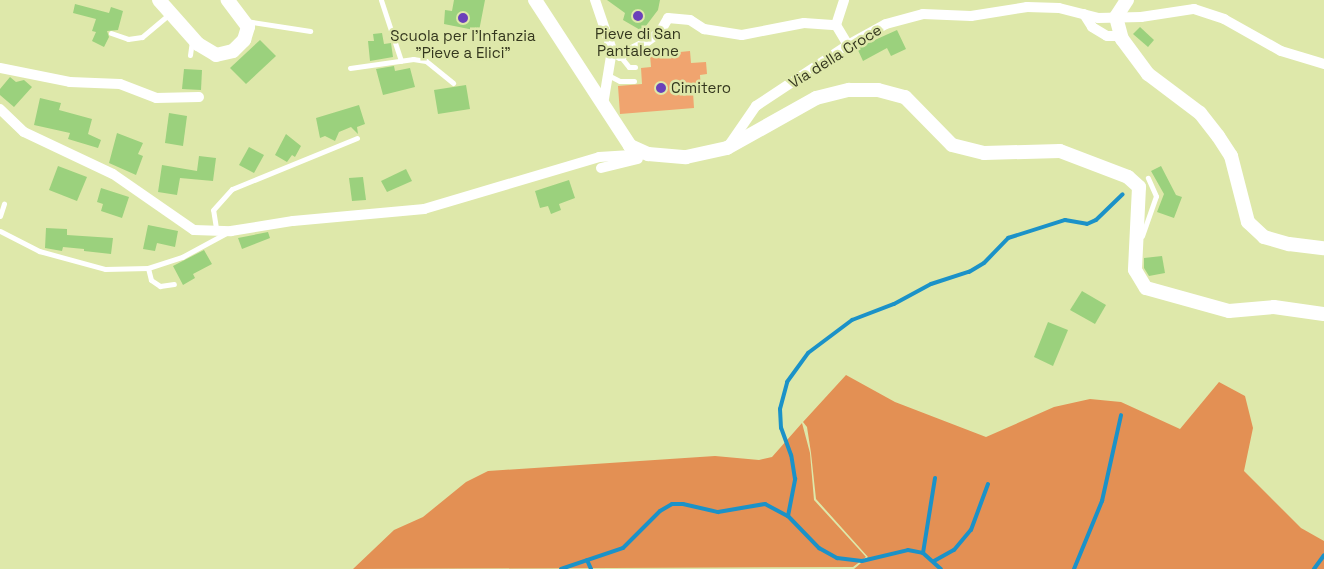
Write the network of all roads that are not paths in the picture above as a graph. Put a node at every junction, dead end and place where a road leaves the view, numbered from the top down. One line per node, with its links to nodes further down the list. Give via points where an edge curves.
1 (159, 0): 8 (street)
2 (228, 0): 11 (street)
3 (381, 0): 22 (lane)
4 (534, 0): 31 (street)
5 (595, 0): 19 (street)
6 (844, 0): 12 (street)
7 (1127, 0): 10 (street)
8 (170, 13): 14 (lane, via 142,37 128,39); 16 (street)
9 (1084, 14): 10 (street, Via della Croce); 15 (street, via 1092,27 1107,36); 18 (street, Via della Croce, via 1059,8 1027,7 971,16 923,14 886,24)
10 (1116, 17): 15 (street); 23 (street, Via della Croce, via 1194,9 1224,19 1281,51)
11 (244, 20): 13 (lane); 16 (street, via 248,27 244,40 233,50 216,55)
12 (836, 25): 17 (street, via 804,23 742,35 704,29 690,20 668,18 660,32); 18 (street)
13 (310, 31)
14 (111, 33)
15 (1122, 36): 44 (street, via 1148,74 1200,113 1218,136 1231,156 1248,222 1264,237)
16 (192, 38): 20 (lane)
17 (645, 43): 19 (street); 21 (lane)
18 (848, 45): 34 (street, Via della Croce, via 756,106)
19 (616, 53): 24 (lane, via 629,67); 27 (street)
20 (190, 55)
21 (647, 55)
22 (401, 61): 26 (lane); 29 (lane, via 426,61)
23 (1324, 64)
24 (635, 67)
25 (0, 68): 30 (street, via 70,82 120,84 156,98)
26 (350, 68)
27 (608, 75): 28 (lane, via 620,81); 31 (street)
28 (634, 81)
29 (453, 83)
30 (199, 97)
31 (603, 105): 35 (street, via 630,146)
32 (0, 109): 40 (street, via 24,132 112,174 194,230)
33 (357, 138): 40 (lane, via 232,189 213,210)
34 (727, 148): 35 (street, via 686,157); 43 (street, via 816,98 849,90 878,90 905,98 952,145 984,153 1060,151 1128,177 1139,188)
35 (648, 154): 36 (street); 42 (street, via 599,157 424,208 293,221)
36 (601, 168)
37 (1148, 178): 43 (lane, via 1156,196)
38 (4, 204): 39 (lane)
39 (0, 216)
40 (216, 228): 42 (street)
41 (0, 231): 45 (lane, via 39,251 105,270)
42 (230, 231): 45 (lane, via 182,257)
43 (1137, 248): 47 (street, via 1135,270 1138,276 1146,288 1166,296 1229,311 1274,307)
44 (1324, 248)
45 (148, 268): 46 (lane, via 152,280 160,286)
46 (174, 284)
47 (1324, 314)

